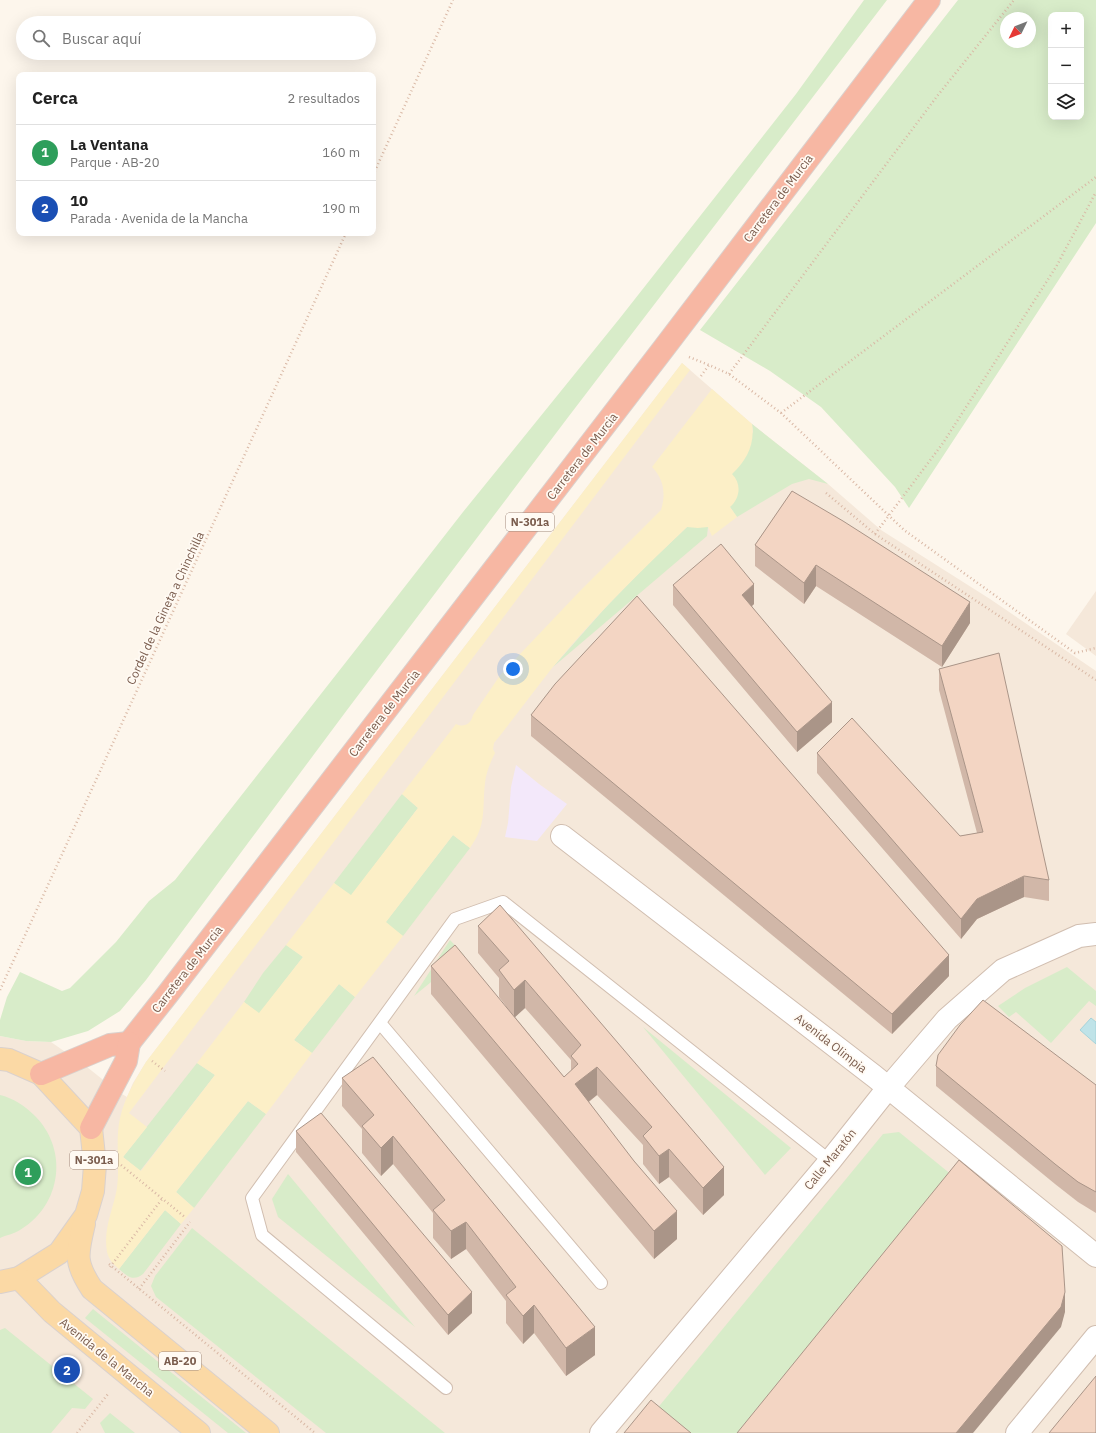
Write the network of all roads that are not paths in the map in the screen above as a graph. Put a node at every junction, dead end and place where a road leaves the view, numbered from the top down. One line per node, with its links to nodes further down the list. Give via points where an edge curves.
1 (929, 0): 5 (highway, Carretera de Murcia / N-301a)
2 (562, 836): 8 (street, Avenida Olimpia)
3 (1096, 934): 8 (street, Calle Maratón, via 1079,936 1003,970 947,1019)
4 (380, 1023): 10 (lane, via 455,919 503,902); 14 (lane); 16 (lane, via 252,1198 262,1236)
5 (129, 1043): 7 (highway, via 110,1044); 9 (highway, via 126,1061)
6 (0, 1059): 7 (main road, via 9,1060)
7 (41, 1074): 9 (main road)
8 (888, 1088): 10 (street, Calle Maratón); 12 (street, Avenida Olimpia)
9 (91, 1128): 11 (main road, N-301a, via 95,1165 93,1191)
10 (830, 1161): 19 (street, Calle Maratón)
11 (86, 1215): 13 (main road, N-301a, via 59,1253); 18 (main road, AB-20, via 78,1247 78,1264 92,1289)
12 (1096, 1256)
13 (9, 1280): 17 (main road, Avenida de la Mancha, via 52,1312)
14 (601, 1283)
15 (1096, 1337): 20 (street)
16 (446, 1388)
17 (199, 1433)
18 (268, 1433)
19 (602, 1433)
20 (1017, 1433)

